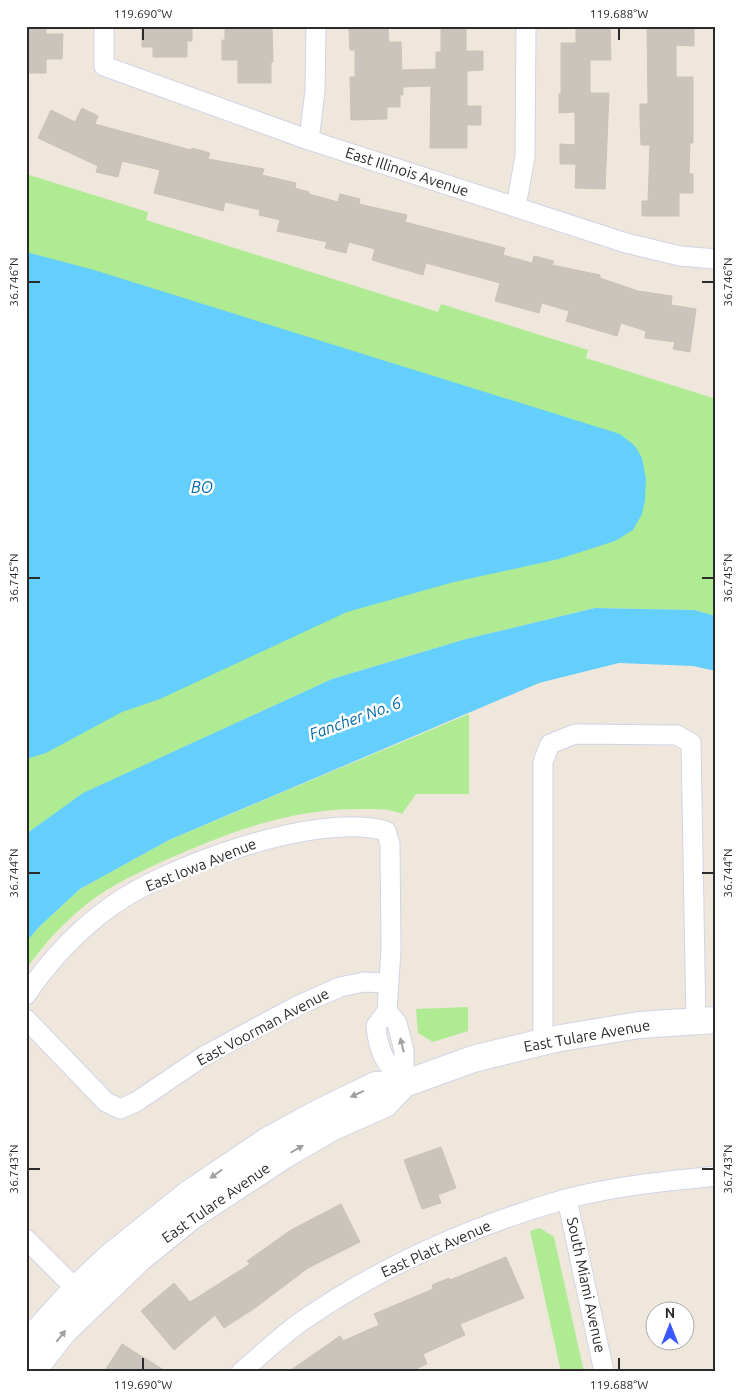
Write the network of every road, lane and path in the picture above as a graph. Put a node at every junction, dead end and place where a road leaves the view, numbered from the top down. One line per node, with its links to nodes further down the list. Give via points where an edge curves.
1 (104, 26): 4 (street, East Illinois Avenue, via 104,66)
2 (316, 26): 4 (street, via 315,91)
3 (526, 26): 5 (street, via 525,156)
4 (308, 140): 5 (street, East Illinois Avenue)
5 (516, 207): 6 (street, East Illinois Avenue, via 626,243 680,256)
6 (716, 259)
7 (388, 983): 8 (street, East Iowa Avenue, via 390,844 386,831 354,825 293,833 220,855 148,885 83,928 59,952); 9 (street, East Voorman Avenue, via 364,982 340,987 297,1006 204,1056 136,1102 120,1109 106,1102); 12 (street, via 386,1011 376,1026 378,1042 383,1058)
8 (26, 995)
9 (26, 1019)
10 (706, 1021): 11 (street, East Tulare Avenue, via 639,1026); 11 (street, via 691,743 678,735 575,734 550,744 543,762)
11 (543, 1042): 12 (street, East Tulare Avenue, via 473,1060)
12 (404, 1084): 16 (street, East Tulare Avenue, one-way to 16, via 376,1085 267,1141 154,1220); 18 (street, East Tulare Avenue, one-way to 12, via 42,1359 63,1332 140,1258 192,1216 308,1142 385,1104)
13 (716, 1176): 14 (street, East Platt Avenue, via 618,1188)
14 (567, 1199): 19 (street, East Platt Avenue, via 474,1228 410,1257 301,1322); 20 (street, South Miami Avenue)
15 (26, 1239): 16 (street)
16 (76, 1289): 17 (street, East Tulare Avenue)
17 (26, 1344)
18 (26, 1369)
19 (241, 1372)
20 (604, 1372)

